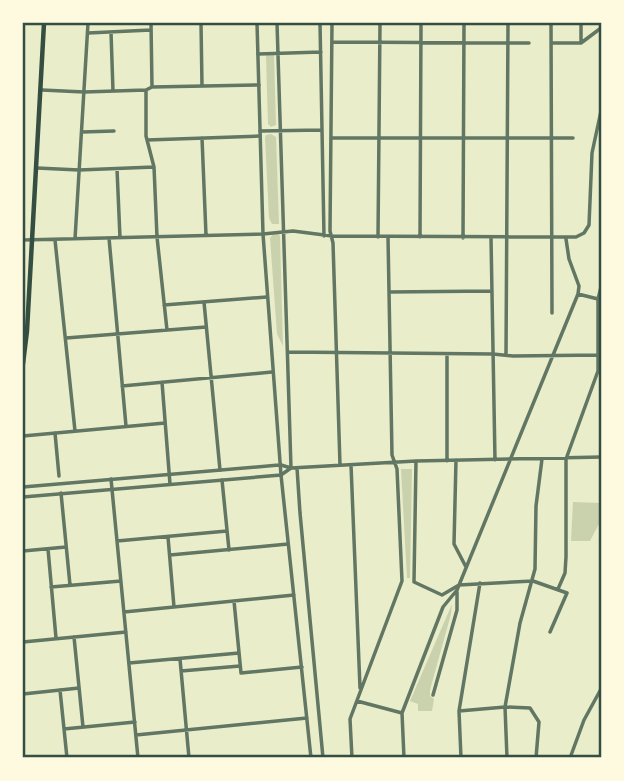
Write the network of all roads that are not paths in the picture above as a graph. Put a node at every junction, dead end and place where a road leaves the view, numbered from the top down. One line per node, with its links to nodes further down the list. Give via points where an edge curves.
1 (44, 23): 33 (main road)
2 (88, 23): 18 (street)
3 (151, 23): 16 (street)
4 (201, 23): 31 (street)
5 (257, 23): 29 (street)
6 (277, 23): 28 (street)
7 (320, 23): 27 (street)
8 (332, 23): 19 (street)
9 (380, 23): 20 (street)
10 (422, 23): 21 (street)
11 (464, 23): 22 (street)
12 (508, 23): 23 (street)
13 (551, 23): 25 (street)
14 (580, 23): 26 (street)
15 (601, 28): 26 (street)
16 (151, 30): 17 (street); 32 (street)
17 (111, 32): 18 (street); 35 (street)
18 (88, 33): 36 (street)
19 (332, 42): 20 (street); 44 (street)
20 (379, 43): 21 (street); 45 (street)
21 (421, 43): 22 (street); 46 (street)
22 (464, 43): 23 (street); 47 (street)
23 (508, 43): 24 (street); 48 (street)
24 (529, 43)
25 (551, 43): 26 (street); 49 (street)
26 (581, 43)
27 (321, 52): 28 (street); 38 (street)
28 (278, 53): 29 (street); 40 (street)
29 (258, 54): 30 (street)
30 (259, 85): 31 (street); 42 (street)
31 (202, 86): 32 (street)
32 (152, 87): 34 (street)
33 (42, 90): 36 (street); 53 (main road)
34 (146, 90): 35 (street); 51 (street)
35 (113, 91): 36 (street)
36 (84, 92): 41 (street)
37 (601, 111): 71 (street, via 593,153 589,225 584,233)
38 (322, 130): 40 (street); 59 (street)
39 (114, 131): 41 (street)
40 (280, 131): 42 (street); 56 (street)
41 (82, 132): 55 (street)
42 (260, 134): 43 (street); 57 (street)
43 (202, 138): 51 (street); 58 (street)
44 (331, 138): 45 (street); 60 (street)
45 (379, 138): 46 (street); 62 (street)
46 (421, 138): 47 (street); 64 (street)
47 (463, 138): 48 (street); 67 (street)
48 (508, 138): 49 (street); 69 (street)
49 (552, 138): 50 (street); 70 (street)
50 (573, 138)
51 (147, 140): 52 (street)
52 (154, 167): 54 (street); 61 (street)
53 (37, 168): 55 (street); 74 (main road)
54 (117, 169): 55 (street); 66 (street)
55 (79, 170): 72 (street)
56 (283, 231): 57 (street); 59 (street); 89 (street)
57 (263, 234): 58 (street); 80 (street)
58 (206, 235): 61 (street)
59 (324, 236): 60 (street)
60 (331, 236): 62 (street); 90 (street)
61 (157, 237): 66 (street); 83 (street)
62 (378, 237): 63 (street)
63 (388, 237): 64 (street); 78 (street)
64 (420, 237): 67 (street)
65 (109, 238): 66 (street); 72 (street); 87 (street)
66 (120, 238)
67 (463, 238): 68 (street)
68 (491, 238): 69 (street); 77 (street)
69 (507, 238): 70 (street); 94 (street)
70 (552, 238): 71 (street); 84 (street)
71 (566, 238): 79 (street)
72 (75, 239): 75 (street)
73 (23, 240): 74 (street)
74 (32, 240): 75 (street); 97 (main road)
75 (55, 240): 88 (street)
76 (601, 287): 81 (street)
77 (492, 291): 78 (street); 93 (street)
78 (389, 292): 91 (street)
79 (578, 294): 81 (street); 95 (street)
80 (267, 297): 82 (street); 98 (street)
81 (598, 299): 96 (street)
82 (204, 302): 83 (street); 85 (street)
83 (164, 305): 86 (street)
84 (552, 313)
85 (207, 327): 86 (street); 99 (street)
86 (167, 330): 87 (street)
87 (118, 334): 88 (street); 101 (street)
88 (65, 338): 104 (street)
89 (288, 352): 90 (street); 120 (street)
90 (337, 352): 91 (street); 118 (street)
91 (390, 353): 92 (street); 115 (street)
92 (447, 353): 93 (street); 114 (street)
93 (493, 354): 94 (street); 111 (street)
94 (506, 355): 95 (street)
95 (554, 355): 96 (street); 112 (street)
96 (599, 355): 108 (street, via 598,371)
97 (23, 364)
98 (272, 372): 99 (street); 117 (street)
99 (212, 378): 100 (street); 121 (street)
100 (162, 383): 101 (street); 102 (street)
101 (122, 386): 103 (street)
102 (165, 423): 103 (street); 122 (street)
103 (126, 426): 104 (street)
104 (75, 431): 105 (street)
105 (55, 433): 106 (street); 124 (street)
106 (23, 436)
107 (601, 457): 108 (street)
108 (566, 458): 109 (street); 148 (street, via 566,557)
109 (542, 459): 112 (street); 143 (street)
110 (456, 460): 111 (street); 114 (street); 141 (street, via 454,544)
111 (495, 460): 112 (street)
112 (512, 460): 141 (street)
113 (416, 461): 114 (street); 115 (street); 147 (street, via 416,584 442,595)
114 (447, 461)
115 (394, 462): 116 (street); 167 (street, via 402,581)
116 (351, 464): 118 (street); 167 (street)
117 (279, 465): 120 (street); 121 (street); 123 (street)
118 (340, 465): 119 (street)
119 (298, 467): 120 (street); 184 (street)
120 (291, 468): 123 (street)
121 (220, 470): 122 (street)
122 (169, 474): 125 (street); 127 (street)
123 (281, 475): 126 (street); 135 (street)
124 (59, 476)
125 (111, 479): 128 (street); 129 (street)
126 (222, 480): 127 (street); 132 (street)
127 (170, 484): 129 (street)
128 (23, 487)
129 (112, 489): 130 (street); 134 (street)
130 (61, 493): 131 (street); 136 (street)
131 (23, 496)
132 (227, 531): 133 (street); 138 (street)
133 (168, 537): 134 (street); 140 (street)
134 (117, 541): 142 (street)
135 (288, 544): 138 (street); 149 (street)
136 (66, 547): 137 (street); 145 (street)
137 (48, 549): 139 (street); 146 (street)
138 (229, 550): 140 (street)
139 (23, 551)
140 (170, 555): 151 (street)
141 (466, 568): 147 (street)
142 (121, 580): 145 (street); 152 (street)
143 (533, 581): 144 (street); 148 (street); 171 (street, via 520,623)
144 (480, 583): 147 (street); 172 (street)
145 (69, 585): 146 (street)
146 (51, 587): 156 (street)
147 (458, 587): 169 (street, via 457,610); 173 (street, via 443,607)
148 (558, 589): 154 (street, via 567,593)
149 (294, 596): 150 (street); 162 (street)
150 (234, 601): 151 (street); 158 (street)
151 (174, 607): 152 (street)
152 (124, 612): 153 (street)
153 (126, 632): 155 (street); 160 (street)
154 (550, 632)
155 (74, 637): 156 (street); 164 (street)
156 (56, 638): 157 (street)
157 (23, 642)
158 (239, 653): 159 (street); 161 (street)
159 (180, 659): 160 (street); 163 (street)
160 (129, 663): 175 (street)
161 (240, 666): 162 (street, via 241,673); 163 (street)
162 (302, 667): 174 (street)
163 (181, 671): 178 (street)
164 (79, 688): 166 (street); 176 (street)
165 (601, 689): 190 (street)
166 (60, 690): 168 (street); 177 (street)
167 (360, 690): 170 (street)
168 (23, 694)
169 (433, 695)
170 (356, 701): 173 (street); 185 (street, via 350,726)
171 (506, 707): 172 (street); 188 (street); 189 (street, via 530,708 539,722)
172 (459, 711): 187 (street)
173 (402, 713): 186 (street)
174 (307, 718): 178 (street); 183 (street)
175 (135, 722): 176 (street); 179 (street)
176 (83, 727): 177 (street)
177 (64, 729): 180 (street)
178 (187, 730): 179 (street); 182 (street)
179 (136, 735): 181 (street)
180 (67, 758)
181 (138, 758)
182 (189, 758)
183 (312, 758)
184 (323, 758)
185 (352, 758)
186 (404, 758)
187 (461, 758)
188 (507, 758)
189 (536, 758)
190 (570, 758)

